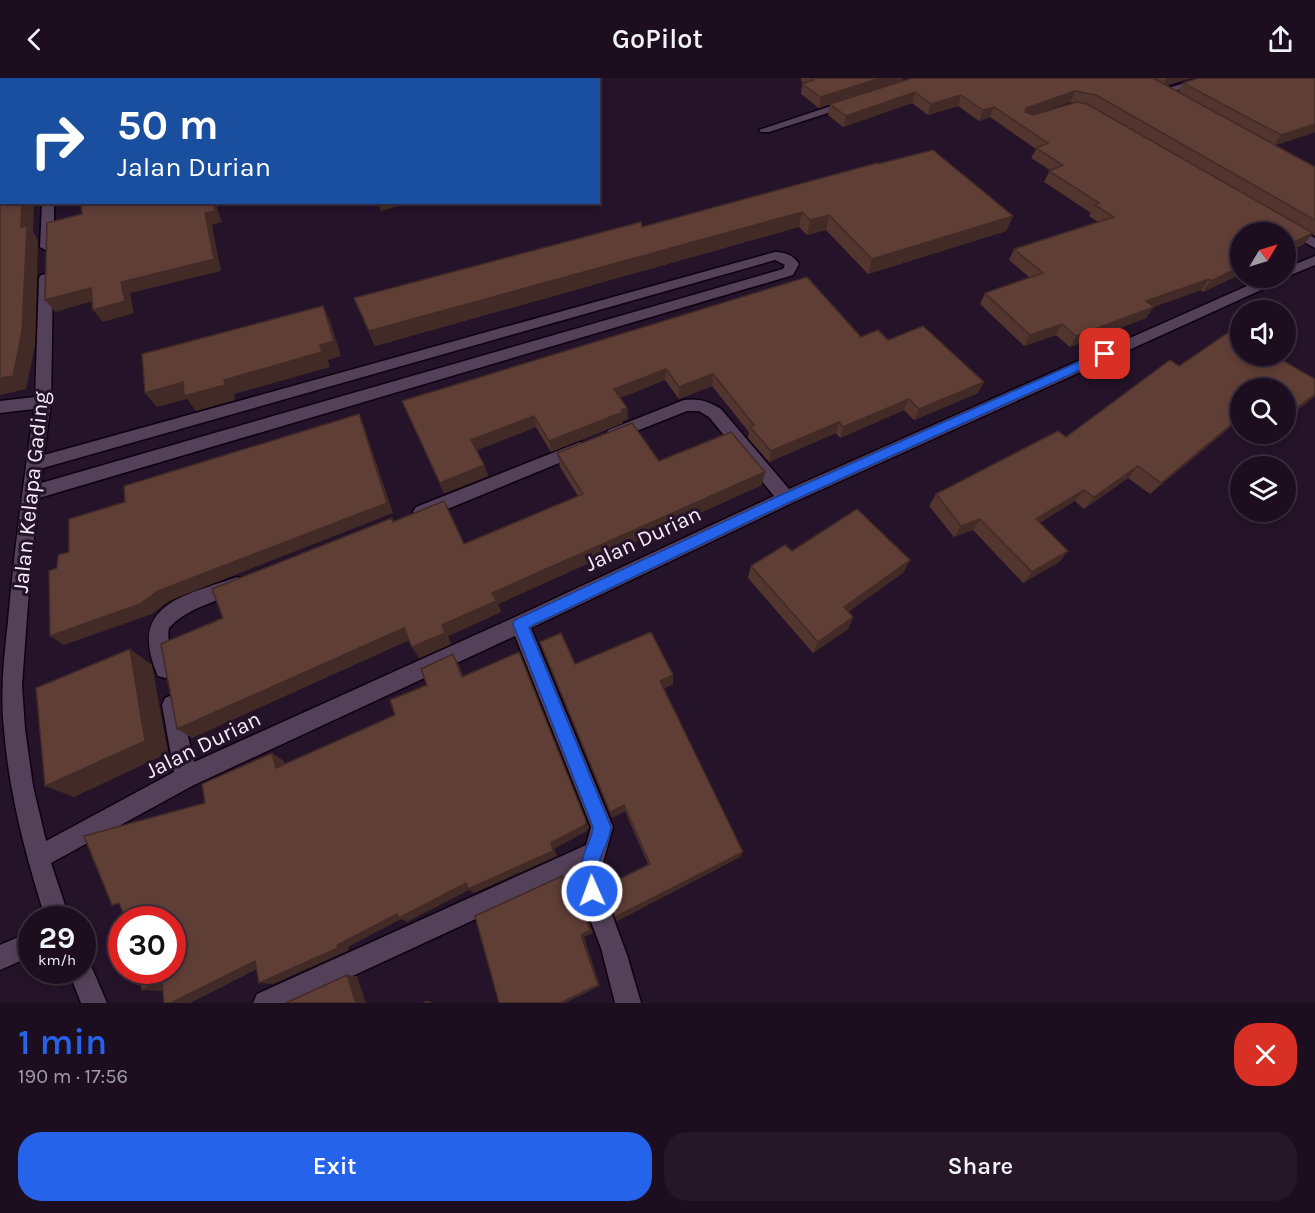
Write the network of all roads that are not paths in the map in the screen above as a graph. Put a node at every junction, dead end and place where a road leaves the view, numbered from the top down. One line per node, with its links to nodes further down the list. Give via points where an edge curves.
1 (1212, 78): 2 (street)
2 (1161, 93)
3 (867, 98): 4 (street)
4 (765, 130)
5 (48, 204): 11 (street, Jalan Kelapa Gading)
6 (1275, 220): 7 (street)
7 (1315, 244)
8 (1315, 260): 9 (street)
9 (1296, 269)
10 (1254, 288): 15 (street, Jalan Durian)
11 (43, 402): 12 (street); 13 (street, Jalan Kelapa Gading)
12 (0, 407)
13 (35, 464): 14 (street, Jalan Kelapa Gading); 14 (street, via 775,256 792,264 789,272)
14 (31, 493): 21 (street, Jalan Kelapa Gading, via 12,685 22,786)
15 (786, 498): 16 (street, via 715,413 694,404); 18 (street, Jalan Durian)
16 (410, 517)
17 (254, 579): 19 (street, via 177,609 160,622 158,631)
18 (520, 624): 19 (street, Jalan Durian); 20 (street, via 602,827 601,840)
19 (186, 777): 21 (street, Jalan Durian)
20 (592, 854): 27 (street); 28 (street, via 592,891)
21 (38, 858): 22 (street, Jalan Kelapa Gading)
22 (53, 906)
23 (18, 950): 24 (street)
24 (0, 958)
25 (86, 984): 26 (street)
26 (94, 1003)
27 (266, 1003)
28 (628, 1003)

